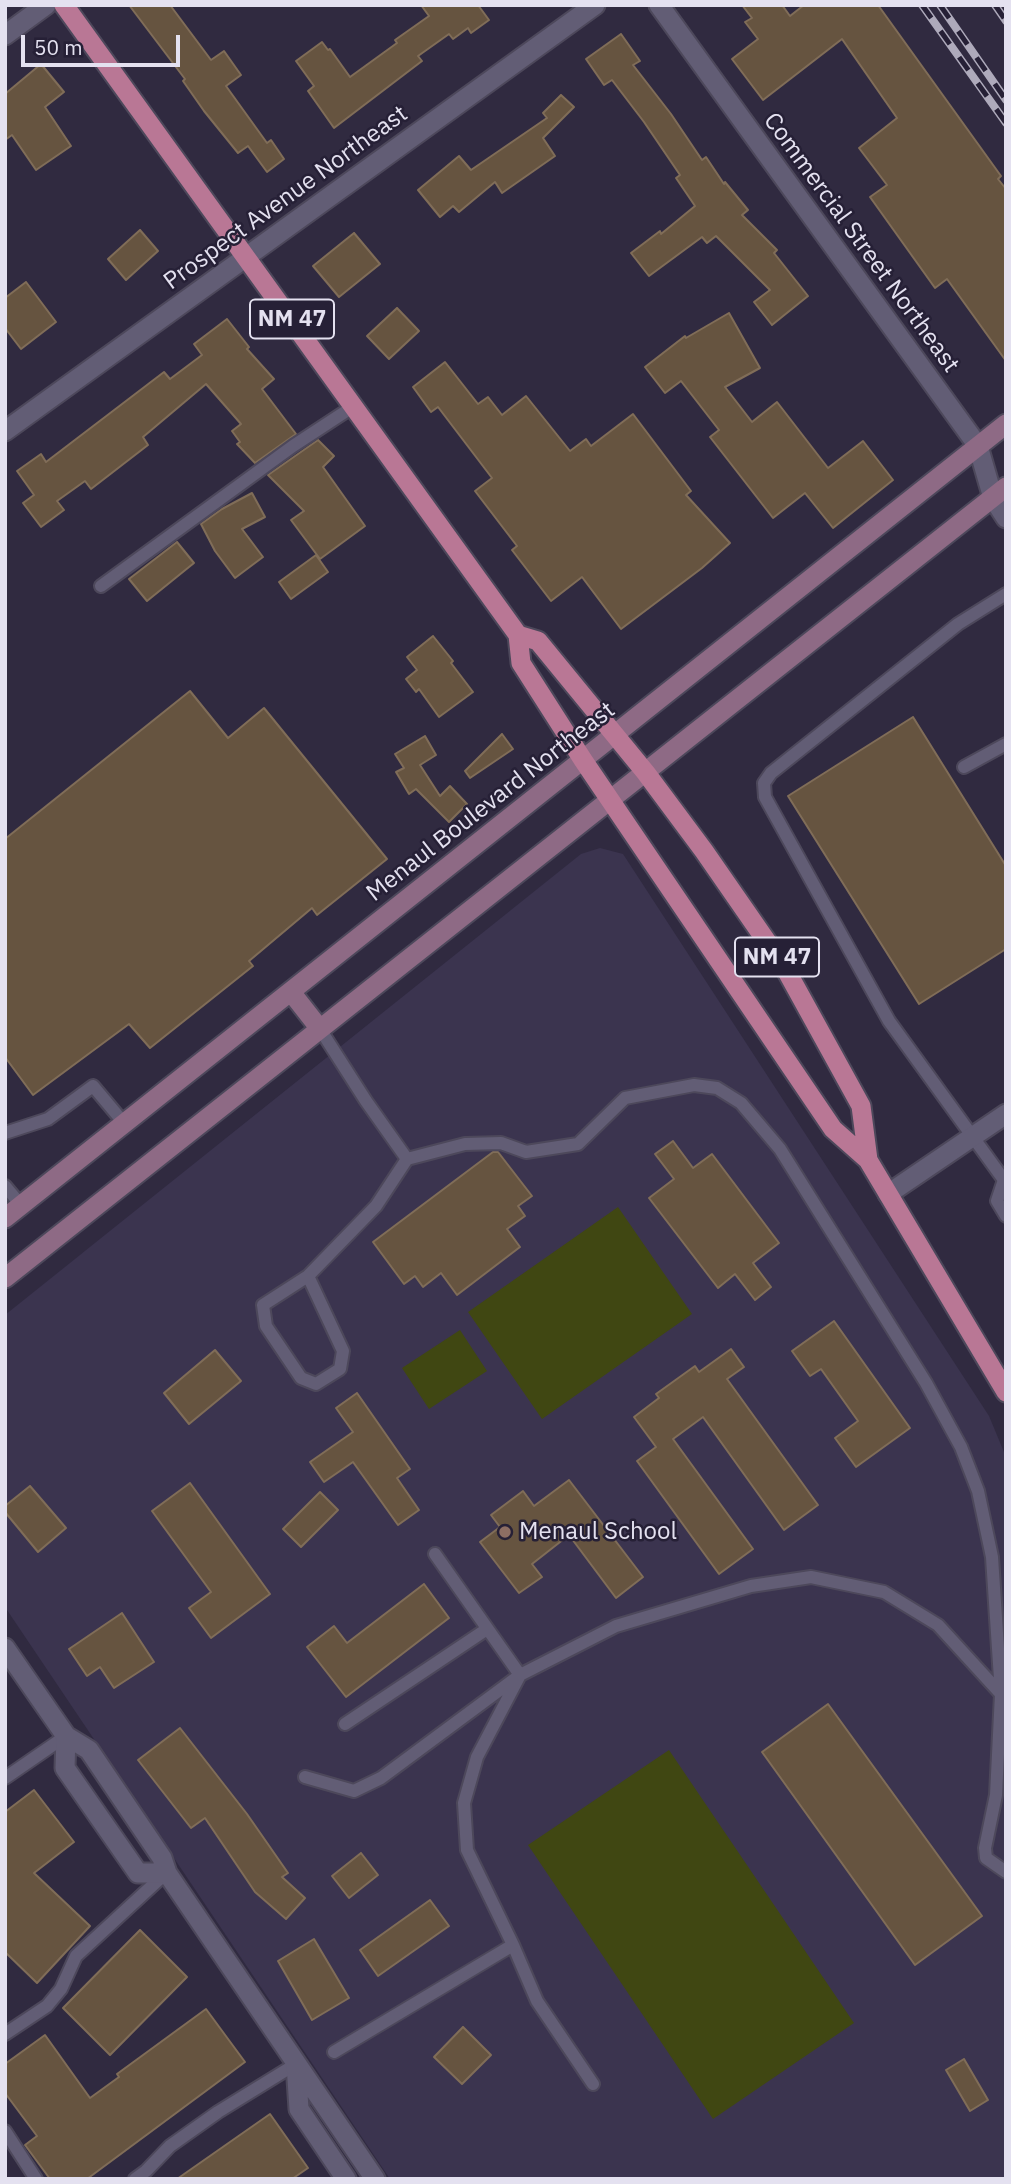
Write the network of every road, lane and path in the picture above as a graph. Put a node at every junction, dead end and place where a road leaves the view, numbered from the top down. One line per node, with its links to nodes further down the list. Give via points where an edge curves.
1 (46, 5): 5 (street)
2 (64, 5): 6 (main road, NM 47)
3 (595, 5): 6 (street, Prospect Avenue Northeast)
4 (659, 5): 10 (street, Commercial Street Northeast)
5 (5, 35)
6 (247, 256): 7 (main road, NM 47); 9 (street, Prospect Avenue Northeast)
7 (354, 406): 13 (lane); 15 (main road, NM 47)
8 (1006, 424): 10 (main road, Menaul Boulevard Northeast)
9 (5, 431)
10 (978, 446): 11 (street, Commercial Street Northeast); 16 (main road, Menaul Boulevard Northeast)
11 (999, 493): 12 (street, Commercial Street Northeast); 20 (main road)
12 (1006, 517)
13 (101, 586)
14 (1006, 594): 27 (lane, via 948,632 764,783 765,797 889,1021)
15 (518, 635): 16 (main road, NM 47, via 538,640); 18 (main road, NM 47, via 521,663)
16 (614, 735): 18 (main road, Menaul Boulevard Northeast); 20 (main road, NM 47)
17 (1006, 744): 19 (lane)
18 (583, 760): 21 (main road, NM 47); 22 (main road, Menaul Boulevard Northeast)
19 (964, 766)
20 (646, 773): 21 (main road); 29 (main road, NM 47, via 785,968 861,1106)
21 (610, 801): 23 (main road); 29 (main road, NM 47, via 833,1129)
22 (291, 992): 23 (main road); 25 (main road, Menaul Boulevard Northeast)
23 (320, 1029): 28 (lane); 36 (main road)
24 (1006, 1114): 27 (street)
25 (124, 1124): 26 (lane, via 93,1086 48,1119); 33 (main road, Menaul Boulevard Northeast)
26 (5, 1133)
27 (973, 1137): 30 (lane); 32 (street)
28 (407, 1159): 35 (lane, via 376,1206); 42 (lane, via 466,1144 501,1143 526,1152 578,1144 625,1098 694,1085 717,1088 741,1103 780,1149 961,1447 978,1491 992,1557)
29 (868, 1160): 32 (main road, NM 47)
30 (1005, 1180): 34 (lane, via 997,1201)
31 (5, 1185): 33 (lane)
32 (888, 1194): 37 (main road, NM 47)
33 (13, 1211)
34 (1006, 1216)
35 (308, 1276): 35 (lane, via 263,1305 266,1326 301,1378 316,1384 340,1369 343,1351)
36 (5, 1278)
37 (1006, 1392)
38 (435, 1554): 39 (lane)
39 (487, 1629): 41 (lane); 43 (lane)
40 (5, 1648): 44 (street)
41 (520, 1675): 42 (lane, via 616,1626 751,1586 811,1577 884,1592 938,1625); 45 (lane, via 381,1778 354,1791); 49 (lane, via 477,1757 464,1802 467,1850)
42 (1001, 1694): 47 (lane, via 996,1795 985,1848 986,1858)
43 (345, 1724)
44 (66, 1736): 46 (lane); 48 (street, via 89,1750 162,1858); 48 (street, via 65,1768 138,1873)
45 (305, 1777)
46 (5, 1778)
47 (1006, 1872)
48 (167, 1873): 50 (lane, via 76,1956 61,1989 47,2006); 52 (street)
49 (513, 1945): 51 (lane); 53 (lane, via 537,2001)
50 (5, 2034)
51 (334, 2052)
52 (296, 2064): 56 (lane, via 170,2146); 57 (street, via 299,2109); 58 (street)
53 (593, 2084)
54 (5, 2131): 55 (lane)
55 (36, 2179)
56 (135, 2179)
57 (346, 2179)
58 (375, 2179)

